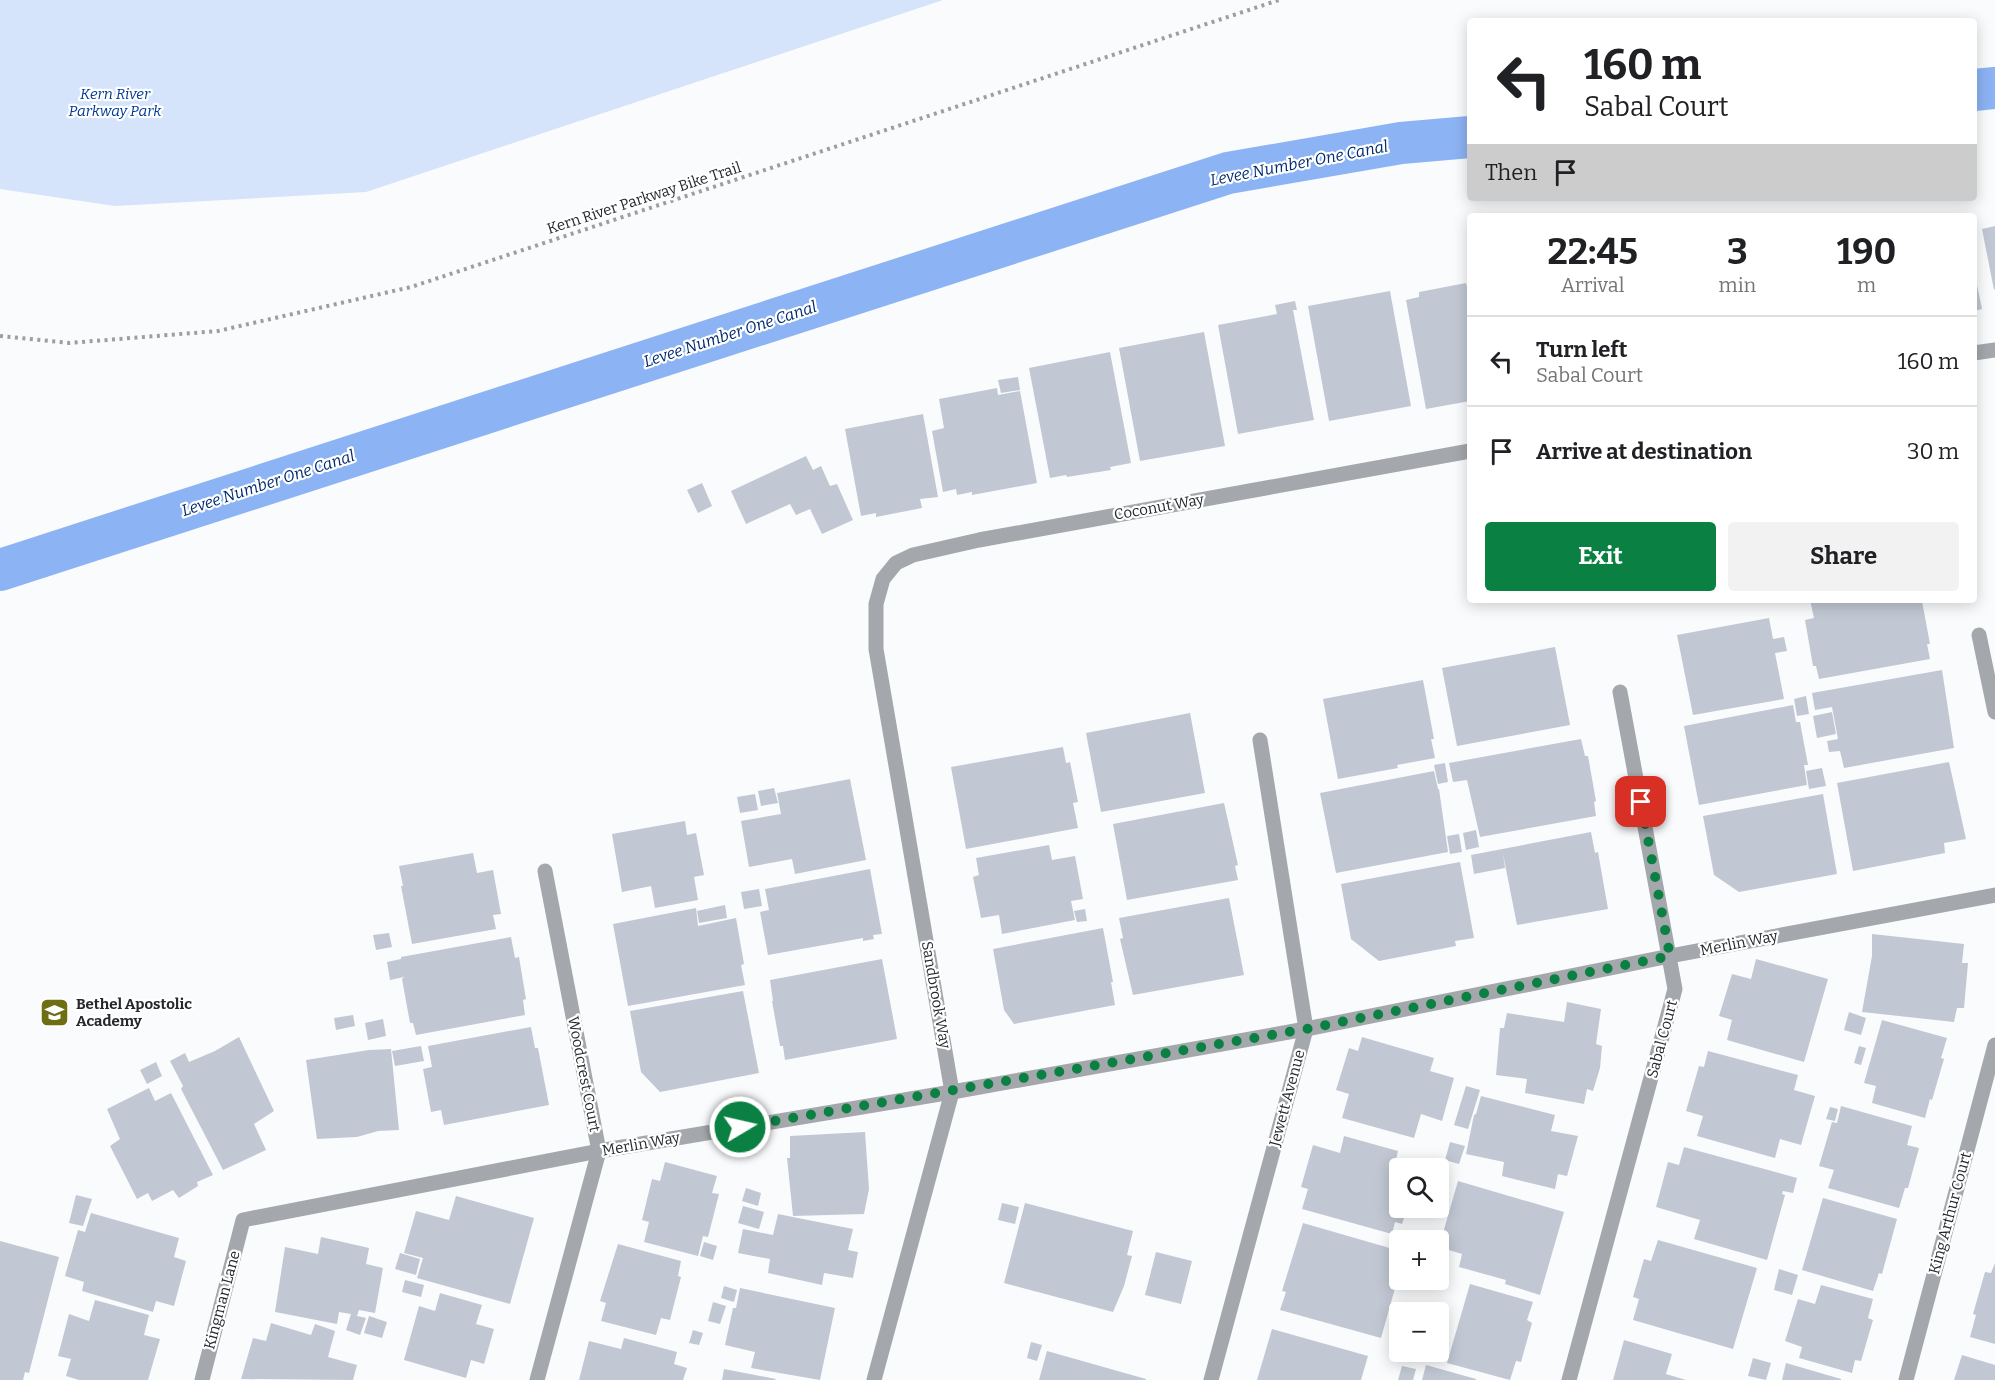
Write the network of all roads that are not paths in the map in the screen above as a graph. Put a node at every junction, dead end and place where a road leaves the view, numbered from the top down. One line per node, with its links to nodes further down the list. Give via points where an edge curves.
1 (1995, 350): 2 (street)
2 (1977, 353)
3 (1467, 452): 4 (street, Coconut Way, via 913,555 896,563 884,579)
4 (876, 604): 14 (street, Sandbrook Way, via 876,649)
5 (1979, 635): 7 (street)
6 (1620, 692): 11 (street, Sabal Court)
7 (1995, 712)
8 (1260, 740): 12 (street, Jewett Avenue)
9 (545, 871): 15 (street, Woodcrest Court)
10 (1995, 895): 11 (street, Merlin Way)
11 (1670, 956): 12 (street, Merlin Way); 21 (street, Sabal Court, via 1675,989)
12 (1306, 1029): 14 (street, Merlin Way); 20 (street, Jewett Avenue)
13 (1995, 1046): 22 (street, King Arthur Court)
14 (952, 1092): 15 (street, Merlin Way); 19 (street, Sandbrook Way)
15 (599, 1151): 16 (street, Merlin Way); 18 (street, Woodcrest Court)
16 (243, 1220): 17 (street, Kingman Lane)
17 (202, 1380)
18 (537, 1380)
19 (874, 1380)
20 (1211, 1380)
21 (1569, 1380)
22 (1906, 1380)

